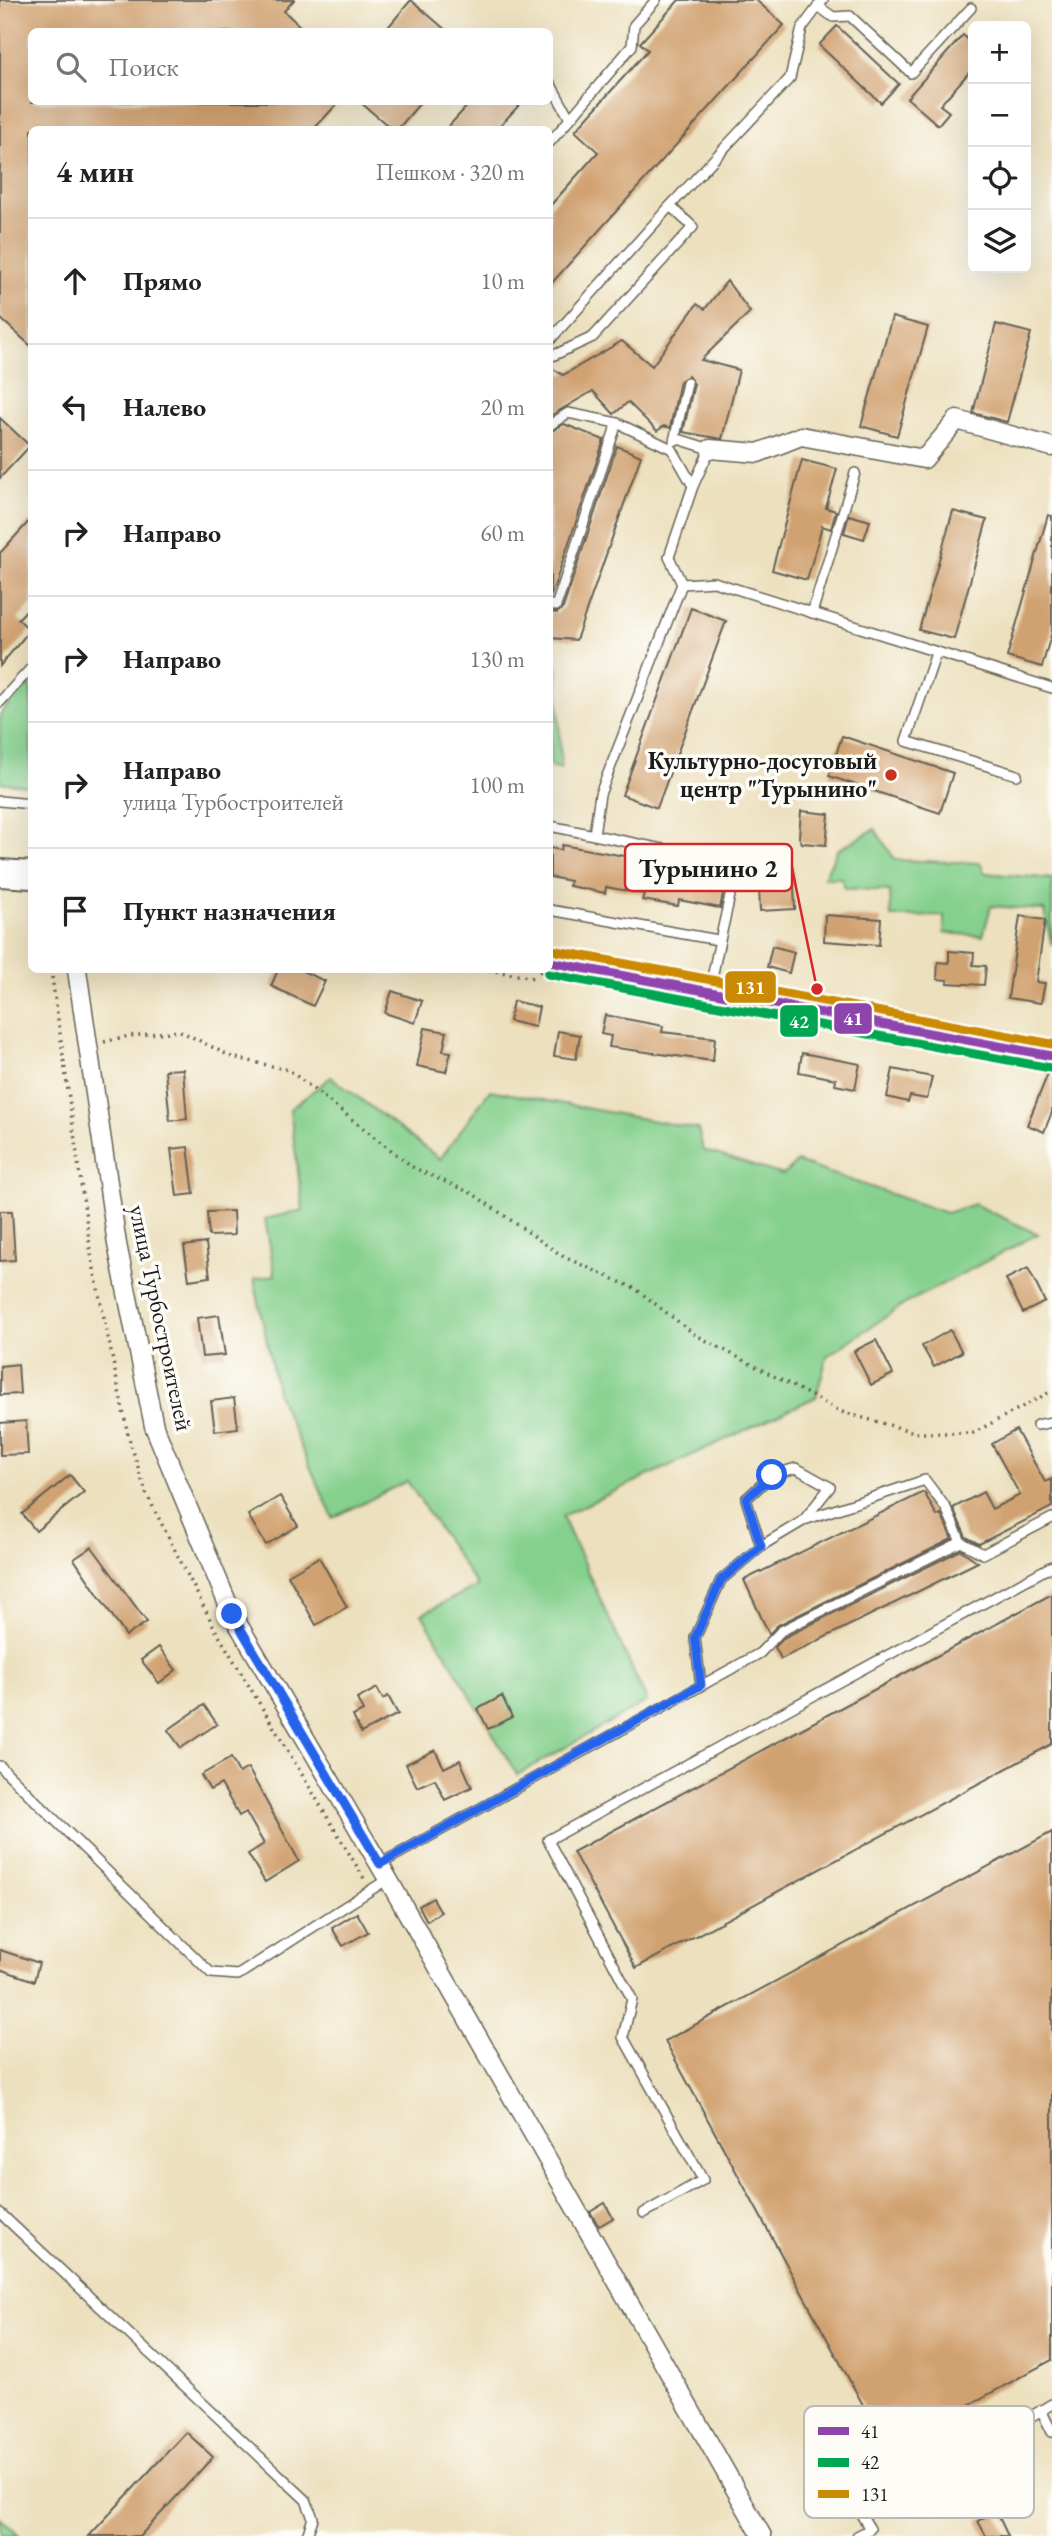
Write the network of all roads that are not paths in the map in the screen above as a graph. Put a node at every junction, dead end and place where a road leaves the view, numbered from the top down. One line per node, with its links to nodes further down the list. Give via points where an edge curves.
1 (656, 0): 5 (lane, via 634,25 632,46)
2 (821, 3): 3 (lane, via 833,17 850,16 911,73); 7 (lane, via 802,28 790,78)
3 (971, 8)
4 (553, 88): 5 (lane)
5 (570, 119): 6 (lane)
6 (553, 139)
7 (670, 206): 8 (lane); 9 (lane, via 693,227 593,337)
8 (553, 337)
9 (553, 356)
10 (687, 383): 13 (lane)
11 (553, 423): 12 (lane, via 568,413)
12 (617, 423): 15 (lane); 20 (lane)
13 (675, 438): 15 (lane); 16 (lane)
14 (1052, 447): 16 (street, via 957,420 924,459 801,436 758,453)
15 (672, 449): 18 (lane)
16 (710, 449): 18 (lane)
17 (855, 473): 21 (lane)
18 (693, 486): 19 (lane, via 669,557)
19 (682, 584): 21 (lane, via 714,582); 30 (lane, via 600,794)
20 (553, 606)
21 (812, 613): 22 (lane)
22 (936, 653): 24 (lane); 26 (lane, via 906,741)
23 (28, 671): 25 (lane)
24 (1052, 688)
25 (0, 702)
26 (1017, 775)
27 (0, 801): 28 (lane)
28 (28, 804)
29 (553, 827): 30 (lane)
30 (594, 834): 34 (lane, via 736,864 725,928)
31 (0, 873): 32 (main road)
32 (28, 876)
33 (553, 911): 34 (lane)
34 (718, 940): 37 (lane)
35 (553, 963): 37 (main road)
36 (77, 973): 48 (street, улица Турбостроителей, via 117,1244 154,1426 232,1614)
37 (709, 992): 38 (main road)
38 (1052, 1056)
39 (1052, 1422): 40 (lane)
40 (1037, 1425)
41 (1052, 1518): 43 (lane, via 983,1554)
42 (803, 1521): 43 (lane, via 925,1480 946,1508); 44 (lane); 44 (lane, via 830,1487 796,1468 772,1475 746,1499)
43 (961, 1542): 46 (lane, via 781,1631 760,1653)
44 (761, 1546): 46 (lane, via 721,1580 695,1638)
45 (1052, 1566): 50 (lane, via 548,1840 632,1999 623,2037 703,2180)
46 (701, 1685): 48 (lane)
47 (0, 1766): 48 (lane, via 211,1973 238,1975)
48 (384, 1871): 57 (street, улица Турбостроителей)
49 (0, 2213): 56 (lane, via 306,2500 313,2518)
50 (644, 2213)
51 (1052, 2404): 52 (lane)
52 (1041, 2410): 53 (lane); 54 (lane)
53 (1034, 2414)
54 (1052, 2432)
55 (863, 2518): 58 (lane, via 870,2529)
56 (307, 2536)
57 (762, 2536)
58 (857, 2536)

